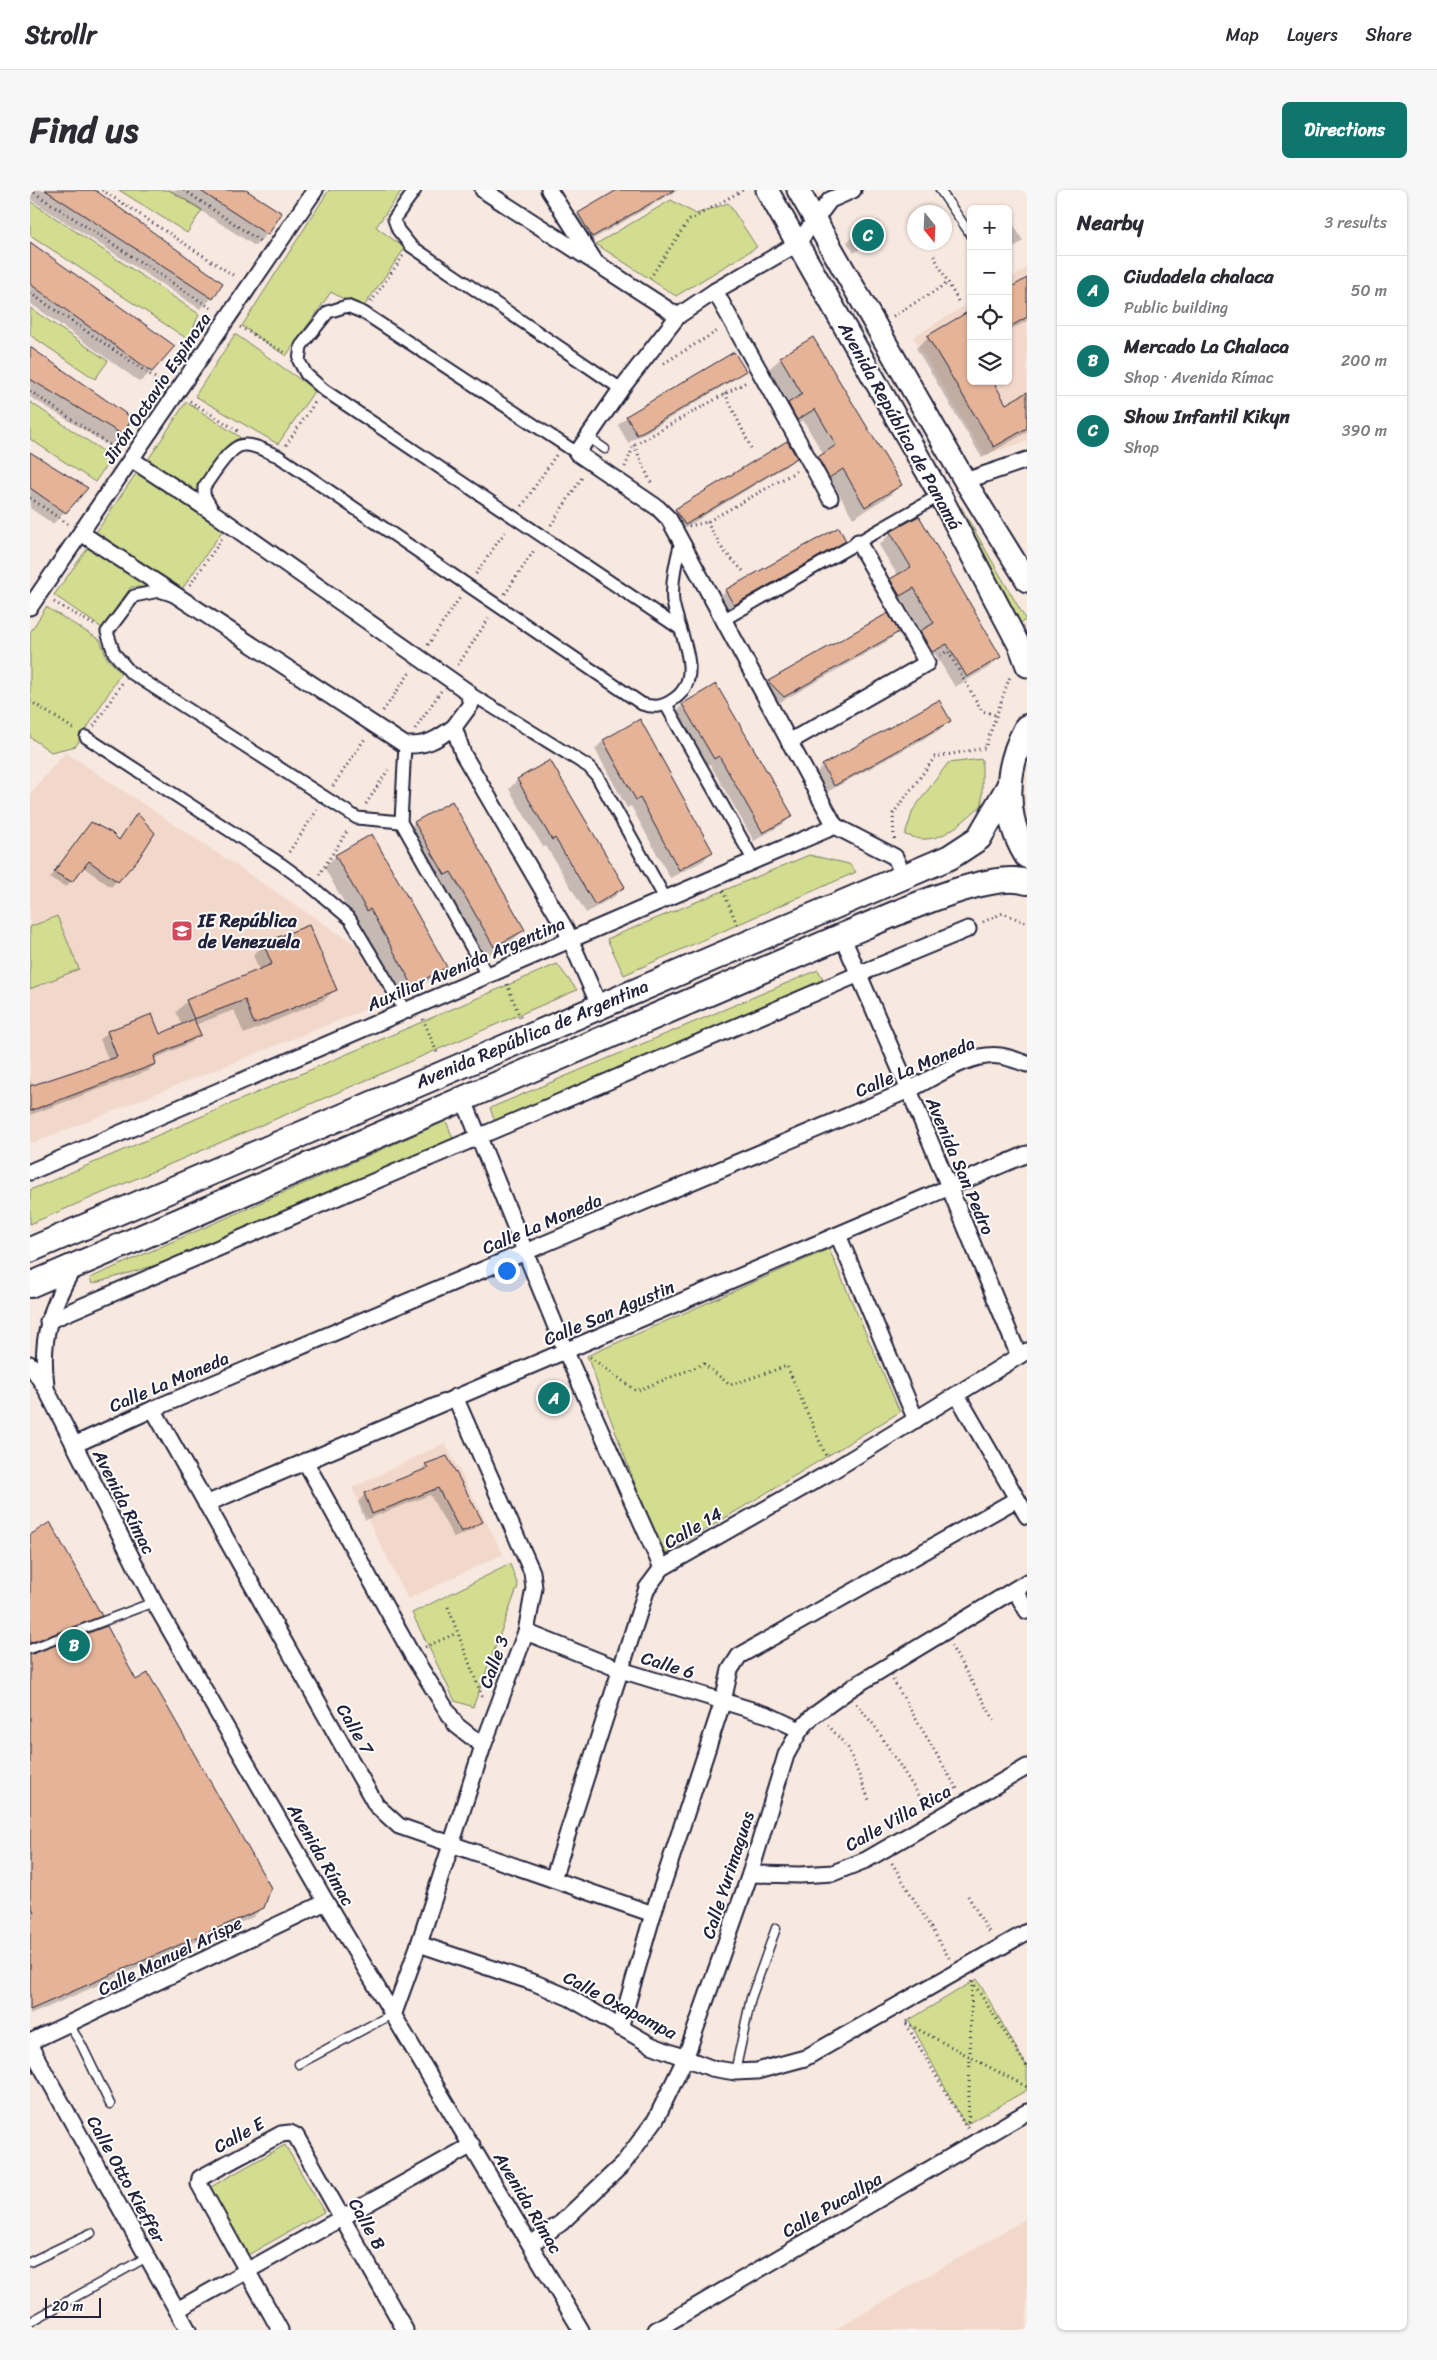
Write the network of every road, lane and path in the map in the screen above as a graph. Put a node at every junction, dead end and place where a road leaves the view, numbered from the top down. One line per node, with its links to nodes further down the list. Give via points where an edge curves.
1 (30, 190): 28 (path)
2 (102, 190): 21 (path)
3 (184, 190): 17 (path)
4 (315, 190): 17 (street, Jirón Octavio Espinoza)
5 (415, 190): 16 (street, via 394,219)
6 (483, 190): 19 (street)
7 (549, 190): 19 (street)
8 (743, 190): 23 (path, via 688,221)
9 (767, 190): 15 (main road, Avenida República de Panamá)
10 (798, 190): 13 (main road, Avenida República de Panamá)
11 (853, 190): 13 (street, via 830,200)
12 (940, 190): 14 (lane)
13 (815, 220): 15 (street); 30 (main road, Avenida República de Panamá)
14 (967, 229)
15 (797, 244): 22 (street); 50 (main road, Avenida República de Panamá)
16 (410, 246): 26 (path); 34 (street)
17 (274, 250): 21 (street, Jirón Octavio Espinoza)
18 (934, 256): 20 (path)
19 (597, 264): 23 (street)
20 (948, 283): 25 (path); 30 (path)
21 (249, 286): 28 (street, Jirón Octavio Espinoza)
22 (715, 291): 27 (street); 29 (street)
23 (640, 292): 27 (street)
24 (30, 293): 37 (path)
25 (958, 301)
26 (364, 313): 31 (street, via 346,306 328,312 301,346); 43 (street)
27 (678, 316): 34 (street)
28 (227, 319): 31 (path); 37 (street, Jirón Octavio Espinoza)
29 (732, 322): 32 (path); 33 (street)
30 (877, 326): 49 (main road, Avenida República de Panamá)
31 (299, 361): 35 (street, via 306,374)
32 (655, 368)
33 (761, 374): 38 (path); 47 (street)
34 (621, 388): 40 (street)
35 (324, 390): 44 (path); 65 (street)
36 (30, 391): 45 (path)
37 (176, 393): 39 (path); 45 (street, Jirón Octavio Espinoza)
38 (726, 394): 41 (path); 48 (path, via 634,445)
39 (244, 435)
40 (588, 437): 42 (lane); 43 (street)
41 (751, 448)
42 (605, 449)
43 (577, 453): 48 (street)
44 (278, 456): 53 (street, via 243,444 233,448 204,488 204,495); 72 (street, via 642,704 654,708)
45 (131, 459): 53 (street); 56 (street, Jirón Octavio Espinoza)
46 (1027, 460): 49 (street)
47 (811, 464): 52 (street); 54 (path)
48 (619, 480): 57 (street, via 658,508)
49 (966, 481): 60 (main road, Avenida República de Panamá)
50 (940, 495): 58 (street); 67 (main road, Avenida República de Panamá)
51 (30, 498): 56 (path)
52 (830, 498)
53 (215, 514): 55 (street)
54 (707, 522): 57 (path); 59 (path, via 723,550)
55 (231, 526): 62 (path); 70 (street)
56 (81, 533): 61 (street, Jirón Octavio Espinoza); 62 (street)
57 (678, 535): 64 (street); 65 (street, via 673,601)
58 (858, 542): 64 (street); 68 (street)
59 (744, 572)
60 (1027, 582)
61 (39, 594): 63 (street, Jirón Octavio Espinoza); 66 (path)
62 (181, 598): 66 (street, via 159,591 134,596); 78 (street)
63 (30, 608)
64 (723, 620): 77 (street)
65 (679, 628): 72 (street, via 689,669 687,686)
66 (107, 632): 69 (street, via 114,653)
67 (1023, 656): 73 (path)
68 (927, 663): 73 (path, via 948,650 982,711); 77 (street)
69 (130, 672): 76 (path); 80 (street, via 357,818)
70 (468, 692): 74 (street, via 471,704); 87 (street, via 589,767)
71 (30, 701): 76 (path)
72 (666, 705): 83 (street)
73 (996, 716): 84 (path, via 985,748 935,757 893,814)
74 (454, 727): 78 (street, via 421,746); 91 (street, via 463,754)
75 (1027, 727): 79 (main road, via 1011,765)
76 (86, 737): 97 (street, via 288,870 344,914 357,929)
77 (789, 742): 81 (street)
78 (404, 745): 80 (street)
79 (1008, 788): 82 (main road, via 1011,818 1020,846); 84 (main road, Avenida República de Argentina, via 979,838 950,857)
80 (400, 822): 95 (street)
81 (835, 826): 83 (street, Auxiliar Avenida Argentina); 84 (street)
82 (1027, 856)
83 (754, 861): 85 (street, Auxiliar Avenida Argentina)
84 (900, 867): 92 (main road, Avenida República de Argentina)
85 (717, 876): 87 (street, Auxiliar Avenida Argentina); 92 (path)
86 (1027, 882): 90 (main road, Avenida República de Argentina, via 994,882 958,889)
87 (665, 898): 91 (street, Auxiliar Avenida Argentina)
88 (1027, 923): 89 (path, via 1003,913)
89 (968, 929): 94 (street)
90 (842, 936): 94 (street, Avenida San Pedro); 102 (main road, Avenida República de Argentina)
91 (570, 940): 93 (street, Auxiliar Avenida Argentina); 96 (street)
92 (745, 942): 96 (main road, Avenida República de Argentina)
93 (502, 969): 95 (street, Auxiliar Avenida Argentina); 98 (path)
94 (859, 974): 101 (street, Avenida San Pedro); 103 (street)
95 (487, 975): 97 (street, Auxiliar Avenida Argentina)
96 (599, 1005): 98 (main road, Avenida República de Argentina)
97 (405, 1011): 100 (path, via 422,1016); 105 (street, Auxiliar Avenida Argentina)
98 (527, 1036): 100 (main road, Avenida República de Argentina)
99 (1027, 1064): 101 (street, Calle La Moneda, via 1000,1056 983,1056)
100 (445, 1071): 108 (main road, Avenida República de Argentina)
101 (908, 1090): 106 (street, Avenida San Pedro); 109 (street, Calle La Moneda)
102 (463, 1098): 103 (street); 110 (main road, Avenida República de Argentina)
103 (480, 1136): 109 (street); 112 (street)
104 (1027, 1154): 106 (street, Calle San Agustin)
105 (30, 1172)
106 (948, 1186): 107 (street, Calle San Agustin); 114 (street, Avenida San Pedro)
107 (838, 1235): 113 (street, Calle San Agustin); 120 (street)
108 (30, 1250)
109 (526, 1251): 113 (street); 119 (street, Calle La Moneda)
110 (74, 1267): 111 (main road, Avenida República de Argentina); 112 (street, Avenida Rímac, via 58,1293)
111 (30, 1285)
112 (48, 1321): 116 (street, Avenida Rímac, via 43,1367)
113 (571, 1350): 118 (street, Calle San Agustin); 123 (path, via 636,1391 704,1364 730,1384 787,1366); 127 (street)
114 (1023, 1354): 117 (street, Calle 14)
115 (30, 1364): 116 (street, Avenida Rímac)
116 (46, 1389): 121 (street, Avenida Rímac)
117 (957, 1395): 120 (street, Calle 14); 124 (street)
118 (455, 1397): 122 (street, Calle San Agustin); 132 (street, Calle 3, via 532,1572 534,1588)
119 (153, 1409): 121 (street, Calle La Moneda); 125 (street, Calle 7)
120 (916, 1420): 123 (street, Calle 14)
121 (74, 1444): 129 (street, Avenida Rímac)
122 (305, 1461): 125 (street, Calle San Agustin); 136 (street)
123 (832, 1471): 127 (street, Calle 14)
124 (1017, 1499): 126 (street); 140 (street, via 739,1656 730,1670)
125 (206, 1504): 150 (street, Calle 7, via 376,1805 398,1826)
126 (1027, 1516)
127 (662, 1568): 138 (street, Calle 14, via 647,1588)
128 (1021, 1586): 131 (street); 133 (street, Calle Yurimaguas)
129 (154, 1602): 135 (lane); 155 (street, Avenida Rímac)
130 (448, 1607): 134 (path)
131 (1027, 1611)
132 (526, 1632): 138 (street, Calle 6); 142 (street, Calle 3)
133 (944, 1632): 137 (street, Calle Yurimaguas); 143 (path)
134 (457, 1633): 136 (path); 142 (path)
135 (30, 1650)
136 (411, 1653): 145 (street, via 456,1725)
137 (886, 1667): 139 (street, Calle Yurimaguas); 148 (path)
138 (621, 1670): 140 (street, Calle 6); 153 (street, Calle 14)
139 (846, 1692): 141 (street, Calle Yurimaguas); 149 (path, via 874,1724)
140 (724, 1701): 144 (street, Calle 6, via 768,1715); 156 (street)
141 (816, 1714): 144 (street, Calle Yurimaguas); 147 (path, via 848,1748)
142 (492, 1722): 145 (street, Calle 3)
143 (996, 1723)
144 (800, 1730): 152 (street, Calle Yurimaguas, via 786,1755)
145 (482, 1746): 150 (street, Calle 3)
146 (1027, 1767): 148 (street, Calle Villa Rica)
147 (869, 1800)
148 (965, 1803): 149 (street, Calle Villa Rica)
149 (935, 1821): 151 (street, Calle Villa Rica)
150 (451, 1844): 153 (street, Calle 7); 159 (street, Calle 3)
151 (884, 1850): 152 (street, Calle Villa Rica, via 832,1873); 161 (path)
152 (750, 1874): 172 (street, Calle Yurimaguas)
153 (553, 1879): 156 (street, Calle 7)
154 (968, 1896): 160 (path)
155 (326, 1902): 165 (street, Avenida Rímac); 168 (street, Calle Manuel Arispe)
156 (653, 1914): 169 (street)
157 (776, 1928): 175 (lane, via 750,1998)
158 (1027, 1932): 160 (street, Calle Oxapampa)
159 (419, 1944): 165 (street); 169 (street, Calle Oxapampa, via 535,1983 570,1998)
160 (999, 1948): 161 (street, Calle Oxapampa)
161 (962, 1969): 162 (path); 164 (street, Calle Oxapampa)
162 (972, 1981): 163 (path); 171 (path); 174 (path)
163 (963, 1986)
164 (886, 2012): 167 (path); 175 (street, Calle Oxapampa, via 806,2058 757,2071)
165 (394, 2013): 173 (lane); 181 (street, Avenida Rímac)
166 (914, 2017): 167 (path)
167 (905, 2022): 171 (path); 179 (path)
168 (70, 2026): 170 (street, Calle Manuel Arispe); 177 (lane)
169 (620, 2028): 172 (street, Calle Oxapampa)
170 (30, 2044): 186 (street, Calle Otto Kieffer)
171 (971, 2058): 176 (path); 179 (path)
172 (685, 2059): 175 (street, Calle Oxapampa); 185 (street, Calle Yurimaguas, via 656,2119 623,2164 561,2223)
173 (299, 2064)
174 (1027, 2067)
175 (735, 2072)
176 (1027, 2087)
177 (110, 2104)
178 (1027, 2112): 182 (street, Calle Pucallpa)
179 (968, 2130): 182 (path)
180 (296, 2136): 183 (street, Calle B); 188 (street, Calle E, via 281,2134 200,2178 201,2192)
181 (472, 2145): 183 (street); 185 (street, Avenida Rímac)
182 (959, 2152): 195 (street, Calle Pucallpa)
183 (342, 2216): 188 (street); 193 (street, Calle B)
184 (91, 2233): 187 (lane)
185 (531, 2244): 194 (street, Avenida Rímac)
186 (148, 2257): 189 (street, Calle Otto Kieffer); 190 (lane)
187 (30, 2262)
188 (246, 2270): 189 (street); 192 (street)
189 (177, 2310): 191 (street, Calle Otto Kieffer)
190 (30, 2322)
191 (188, 2330)
192 (280, 2330)
193 (405, 2330)
194 (581, 2330)
195 (656, 2330)

